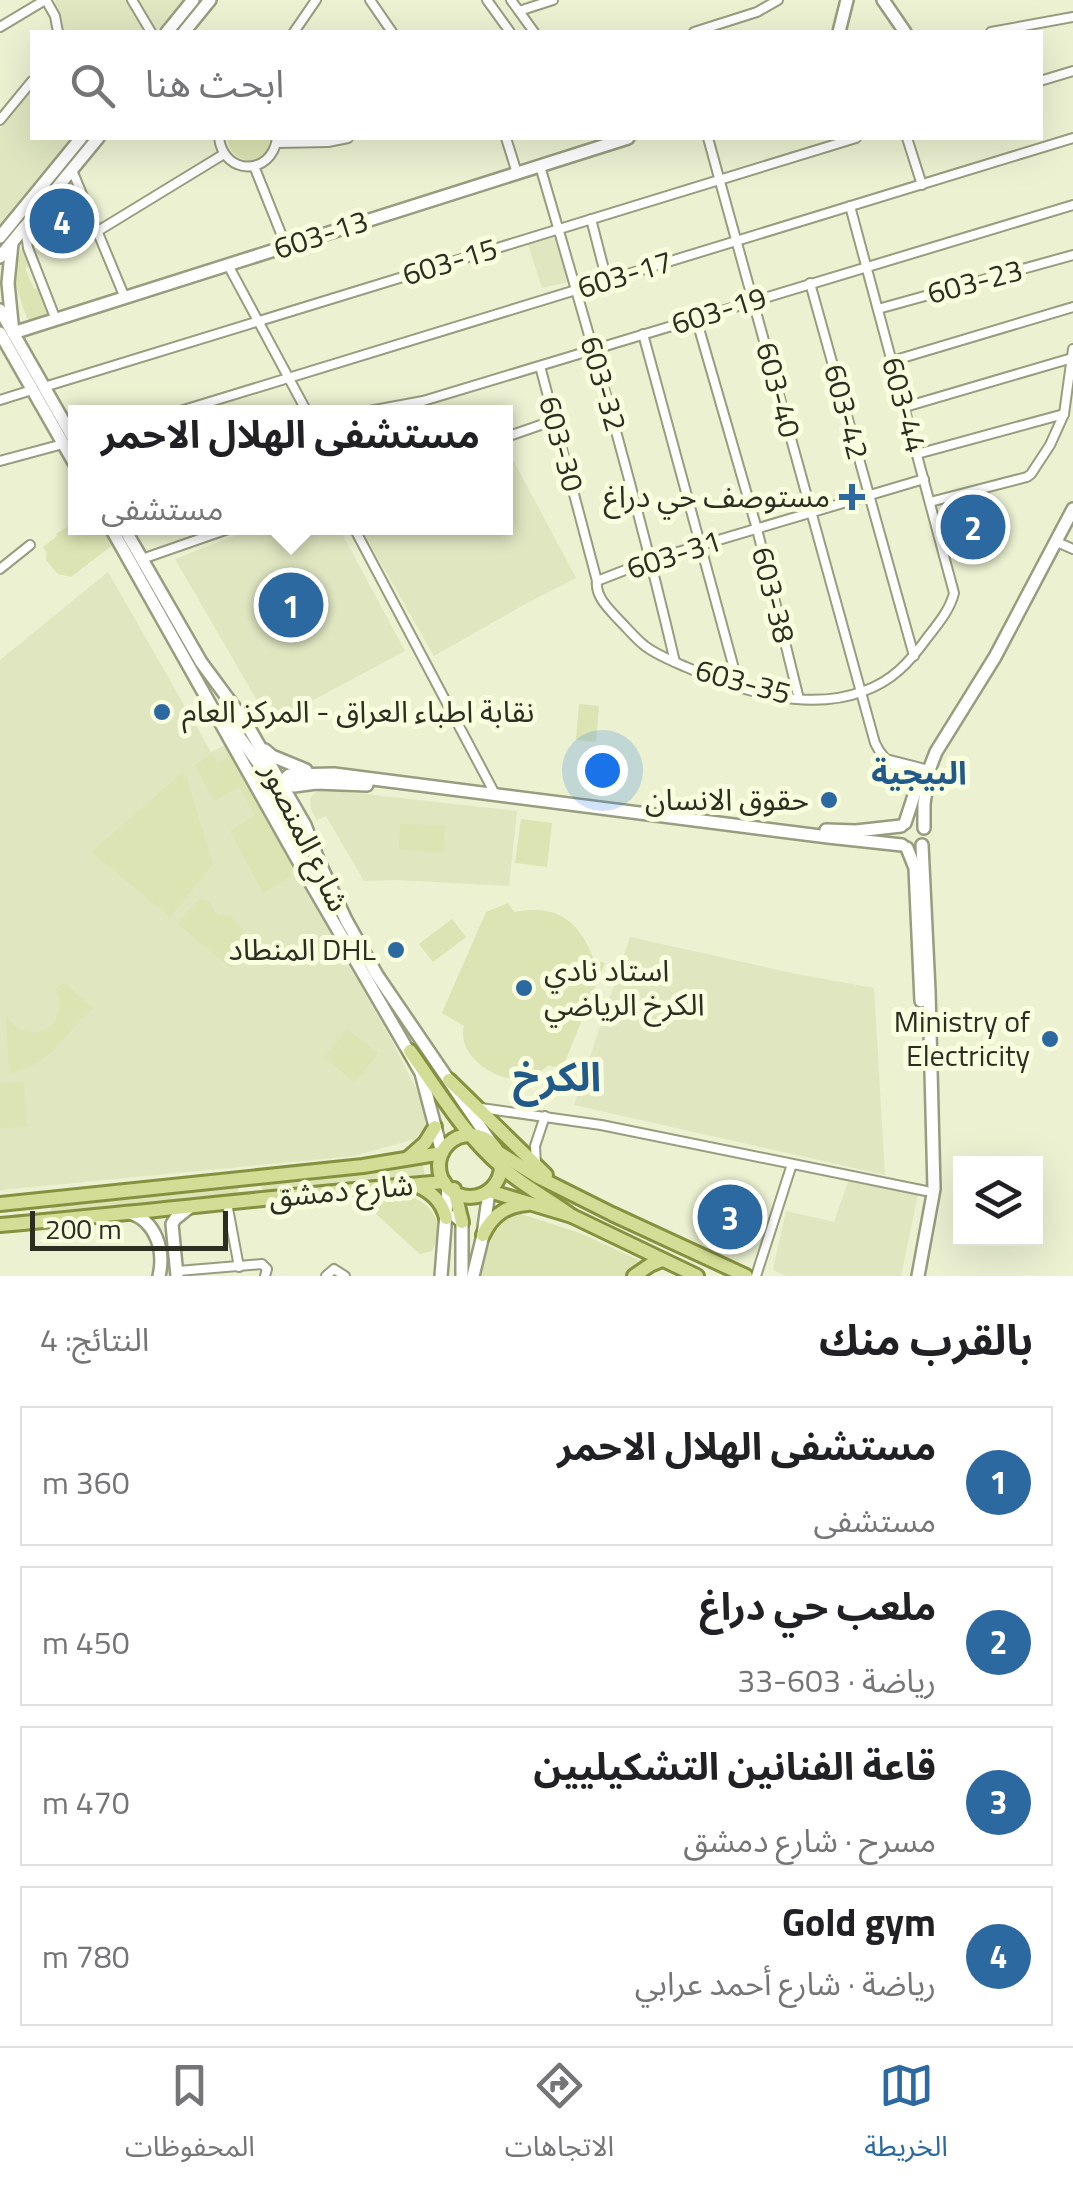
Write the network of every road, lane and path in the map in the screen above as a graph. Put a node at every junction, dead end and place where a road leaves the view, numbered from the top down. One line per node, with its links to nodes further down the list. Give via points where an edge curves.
1 (46, 0): 16 (street); 17 (street)
2 (132, 0): 18 (street)
3 (193, 0): 19 (street)
4 (210, 0): 20 (street)
5 (316, 0): 15 (street)
6 (370, 0): 23 (street)
7 (487, 0): 24 (street)
8 (512, 0): 13 (street)
9 (554, 0): 13 (street)
10 (776, 0): 26 (street)
11 (848, 0): 27 (street)
12 (883, 0): 28 (street)
13 (519, 11): 25 (street)
14 (1073, 17): 29 (street)
15 (301, 20): 21 (street); 22 (street)
16 (0, 27)
17 (58, 30)
18 (150, 30)
19 (169, 30)
20 (186, 30)
21 (295, 30)
22 (308, 30)
23 (391, 30)
24 (509, 30)
25 (533, 30)
26 (700, 30)
27 (840, 30)
28 (904, 30)
29 (1003, 30)
30 (1073, 71): 31 (street)
31 (1043, 80)
32 (30, 82): 33 (street)
33 (0, 120)
34 (1073, 138): 51 (street, 603-17)
35 (79, 140): 58 (street)
36 (96, 140): 48 (street)
37 (220, 140): 45 (street)
38 (277, 140): 39 (street); 46 (street, via 269,158)
39 (338, 140)
40 (507, 140): 49 (street)
41 (622, 140): 47 (street, 603-13)
42 (709, 140): 50 (street, 603-40)
43 (849, 140): 50 (street, 603-15)
44 (908, 140): 51 (street)
45 (224, 154): 46 (street, via 238,165); 57 (street)
46 (254, 166): 60 (street)
47 (540, 166): 49 (street, 603-13); 56 (street, 603-32)
48 (72, 170): 55 (street); 57 (street)
49 (517, 173): 60 (street, 603-13)
50 (720, 179): 54 (street, 603-15); 59 (street, 603-40)
51 (922, 184): 53 (street, 603-17)
52 (1073, 205): 64 (street, 603-19)
53 (850, 206): 59 (street, 603-17); 64 (street, 603-44)
54 (590, 219): 56 (street, 603-15); 65 (street)
55 (25, 227): 58 (street); 74 (street)
56 (558, 229): 67 (street, 603-32); 75 (street, 603-15)
57 (98, 231): 68 (street)
58 (4, 238): 62 (street); 76 (street)
59 (737, 241): 65 (street, 603-17); 69 (street, 603-40)
60 (286, 246): 63 (street, 603-13)
61 (1073, 255): 70 (street, 603-23)
62 (0, 257)
63 (228, 265): 68 (street, 603-13); 75 (street)
64 (866, 266): 66 (street, 603-19); 70 (street, 603-44)
65 (606, 281): 67 (street, 603-17)
66 (810, 283): 69 (street, 603-19); 99 (street, 603-42)
67 (576, 290): 78 (street, 603-32); 82 (street, 603-17)
68 (125, 298): 74 (street, 603-13)
69 (753, 300): 73 (street, 603-19); 102 (street, 603-40)
70 (878, 308): 80 (street, 603-44)
71 (1073, 308): 80 (street)
72 (0, 310): 76 (street)
73 (696, 318): 77 (street, 603-19); 103 (street, 603-38)
74 (56, 320): 76 (street, 603-13)
75 (258, 321): 82 (street); 83 (street, 603-15)
76 (7, 333): 83 (street)
77 (644, 334): 78 (street, 603-19); 110 (street)
78 (594, 349): 81 (street, 603-19); 113 (street, 603-32)
79 (1072, 353): 90 (street); 91 (street)
80 (892, 360): 90 (street, 603-44)
81 (540, 366): 85 (street, 603-19); 92 (street, 603-30)
82 (289, 378): 86 (street, 603-17); 87 (street)
83 (38, 388): 84 (street, 603-15); 94 (street)
84 (0, 400)
85 (423, 401): 88 (street, 603-19); 89 (street)
86 (199, 405)
87 (303, 405)
88 (402, 405)
89 (426, 405)
90 (904, 407): 96 (street, 603-44)
91 (1064, 414): 96 (street); 100 (street, via 1027,477)
92 (555, 420): 93 (street); 115 (street, 603-30)
93 (513, 435)
94 (68, 440)
95 (68, 444): 97 (street)
96 (917, 454): 98 (street, 603-44)
97 (0, 461)
98 (924, 480): 99 (street, 603-31); 100 (street, 603-44)
99 (869, 496): 102 (street, 603-31); 117 (street, 603-42)
100 (930, 502): 116 (street, 603-44, via 953,586)
101 (1073, 509): 108 (street)
102 (812, 513): 103 (street, 603-31); 121 (street, 603-40)
103 (757, 529): 110 (street, 603-31); 122 (street, 603-38)
104 (115, 535): 120 (street, شارع المنصور)
105 (128, 535): 112 (street, شارع المنصور)
106 (210, 535): 112 (street)
107 (358, 535): 127 (street)
108 (1057, 542): 111 (street); 124 (street, via 1010,627 930,746)
109 (30, 546): 114 (street)
110 (702, 546): 113 (street, 603-31); 119 (street)
111 (1073, 549)
112 (142, 559): 123 (street, شارع المنصور)
113 (652, 560): 115 (street, 603-31); 118 (street, 603-32)
114 (0, 569)
115 (597, 581): 118 (street, 603-35, via 600,597 644,646)
116 (950, 604): 117 (street, 603-35)
117 (914, 656): 121 (street, 603-35)
118 (676, 662): 119 (street, 603-35)
119 (739, 687): 122 (street, 603-35)
120 (203, 689): 126 (street, via 266,775); 128 (street, شارع المنصور)
121 (862, 692): 122 (street, 603-35); 124 (street, 603-40, via 881,756)
122 (799, 699)
123 (258, 744): 125 (street); 126 (street, شارع المنصور)
124 (925, 773): 129 (street); 132 (street)
125 (316, 778): 126 (street, via 291,774); 127 (street); 130 (street, via 303,798)
126 (280, 782): 128 (street, via 270,796); 130 (street, شارع المنصور)
127 (495, 794): 131 (street)
128 (274, 816): 136 (street, شارع المنصور)
129 (903, 824): 131 (street, via 856,831); 132 (street, via 916,821); 134 (street, via 898,837)
130 (305, 825): 137 (street, شارع المنصور, via 362,948)
131 (755, 826): 134 (street)
132 (924, 828): 133 (street)
133 (922, 845): 134 (street); 135 (street)
134 (904, 846): 135 (street, via 916,868)
135 (925, 991): 153 (street); 185 (street, via 934,1189)
136 (410, 1050): 140 (street, شارع المنصور); 141 (main road)
137 (449, 1080): 138 (main road); 142 (street, شارع المنصور)
138 (476, 1108): 139 (street); 147 (main road)
139 (545, 1116): 145 (street); 147 (street, via 535,1146)
140 (436, 1127): 143 (street, شارع المنصور); 144 (main road)
141 (471, 1134): 142 (main road); 143 (main road, via 454,1139); 146 (main road)
142 (495, 1148): 146 (main road); 151 (main road)
143 (436, 1159): 144 (main road, شارع دمشق); 152 (main road)
144 (406, 1160): 148 (main road, شارع دمشق)
145 (792, 1164): 153 (street); 183 (street)
146 (502, 1167): 154 (main road); 163 (main road)
147 (537, 1167): 151 (main road)
148 (264, 1176): 149 (main road, شارع دمشق); 155 (main road, via 258,1185)
149 (239, 1179): 156 (main road, شارع دمشق); 158 (main road, via 244,1198)
150 (413, 1184): 152 (main road, شارع دمشق); 155 (main road, شارع دمشق); 164 (main road, via 434,1196)
151 (559, 1187): 182 (main road)
152 (449, 1188): 154 (main road, via 473,1197); 164 (street); 166 (main road)
153 (926, 1190): 184 (street)
154 (489, 1191): 160 (main road); 169 (street)
155 (266, 1198): 158 (main road, شارع دمشق)
156 (56, 1199): 157 (main road, شارع دمشق); 165 (main road, via 47,1211)
157 (26, 1202): 159 (main road, شارع دمشق); 167 (main road, via 36,1211)
158 (233, 1202): 161 (main road, شارع دمشق); 171 (street)
159 (0, 1204)
160 (527, 1204): 163 (main road); 169 (main road, via 500,1212)
161 (190, 1207): 162 (main road, شارع دمشق); 172 (street, via 172,1224)
162 (130, 1213): 165 (main road, شارع دمشق); 173 (street, via 144,1219 156,1237)
163 (572, 1216): 170 (main road)
164 (446, 1218): 166 (street); 177 (street)
165 (61, 1220): 167 (main road, شارع دمشق)
166 (462, 1222): 178 (street)
167 (27, 1223): 168 (main road, شارع دمشق)
168 (0, 1225)
169 (483, 1235): 179 (street)
170 (662, 1260): 180 (main road); 181 (main road)
171 (238, 1267): 172 (street); 174 (street, via 264,1264)
172 (178, 1274)
173 (159, 1276)
174 (265, 1276)
175 (326, 1276): 176 (street, via 334,1268)
176 (345, 1276)
177 (441, 1276)
178 (462, 1276)
179 (474, 1276)
180 (634, 1276)
181 (697, 1276)
182 (746, 1276)
183 (756, 1276)
184 (910, 1276)
185 (918, 1276)

